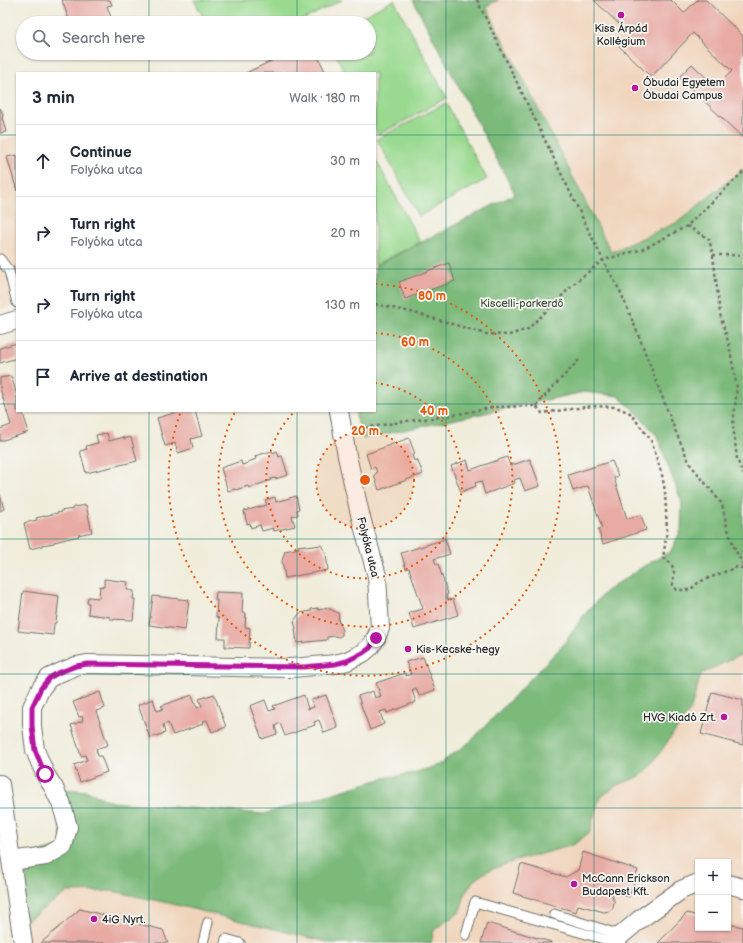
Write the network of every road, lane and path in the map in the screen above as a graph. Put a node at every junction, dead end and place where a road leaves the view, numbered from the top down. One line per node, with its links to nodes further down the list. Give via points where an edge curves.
1 (477, 0): 7 (path)
2 (743, 172): 3 (path)
3 (687, 226): 4 (path, via 709,239); 7 (path, via 643,249)
4 (713, 255): 5 (path); 16 (path, via 720,314 737,388 733,426 737,459)
5 (743, 255)
6 (0, 259): 8 (lane, via 9,271)
7 (603, 260): 9 (path, via 528,328 509,335 486,334); 17 (path, via 621,293 690,464 722,504 727,527)
8 (16, 298)
9 (376, 304)
10 (16, 320): 11 (street)
11 (0, 325)
12 (579, 360): 13 (path)
13 (536, 406): 15 (path, via 496,408); 17 (path, via 542,413 593,406 616,407 630,413 650,440 662,475 667,531 663,558 671,563 674,570 673,585 677,590 690,590 699,582)
14 (338, 412): 15 (street, Folyóka utca)
15 (343, 431): 19 (street, Folyóka utca, via 360,514 377,576 380,628 370,648 347,661 304,667 87,664 49,678 32,707 35,750 61,802 68,827 63,846 46,856)
16 (743, 474)
17 (743, 566)
18 (0, 784): 19 (street)
19 (12, 861): 27 (street)
20 (695, 884): 26 (street, via 681,890 638,920)
21 (731, 885): 22 (street)
22 (743, 888)
23 (554, 914): 26 (lane)
24 (208, 922): 28 (lane)
25 (466, 935): 26 (lane, via 476,902)
26 (616, 940)
27 (23, 943)
28 (203, 943)
29 (225, 943): 30 (lane, via 226,939)
30 (240, 943)

